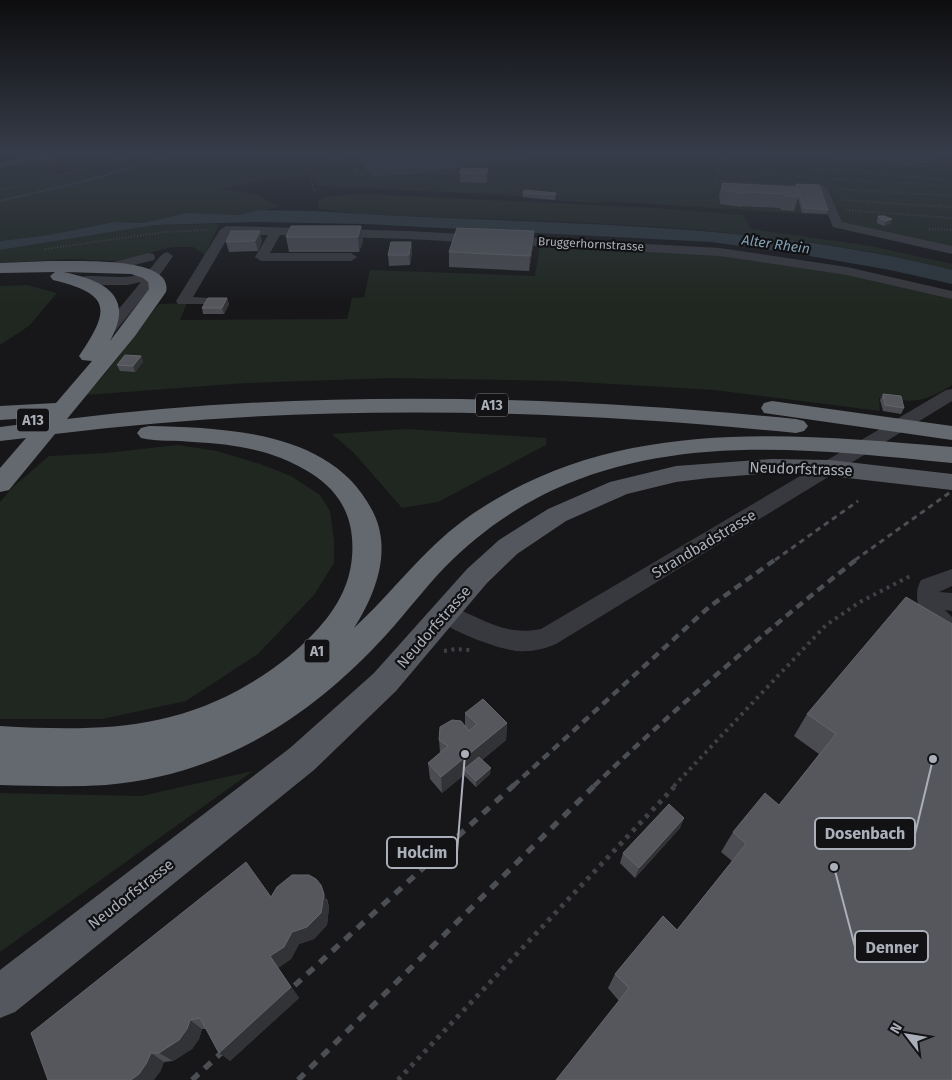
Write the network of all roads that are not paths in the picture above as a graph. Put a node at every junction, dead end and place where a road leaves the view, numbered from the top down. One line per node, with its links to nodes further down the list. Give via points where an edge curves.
1 (830, 203): 3 (street, via 838,224)
2 (277, 230): 5 (street, via 261,256); 12 (street, Bruggerhornstrasse, via 720,252 847,271); 13 (street, Bruggerhornstrasse, via 226,230 183,301)
3 (952, 250)
4 (149, 257): 8 (street)
5 (351, 257)
6 (174, 259): 11 (street)
7 (0, 268): 8 (highway)
8 (107, 268): 11 (highway, via 136,270)
9 (0, 275): 10 (highway, via 41,274)
10 (80, 281): 11 (street); 14 (highway, via 100,290 110,304 110,321)
11 (158, 282): 14 (street, via 145,287); 15 (highway, via 128,332)
12 (952, 295)
13 (204, 301)
14 (99, 342): 15 (highway)
15 (76, 382): 25 (highway)
16 (952, 394): 30 (street, Strandbadstrasse, via 564,629 542,639 514,641 498,638)
17 (85, 408): 18 (highway, A13); 19 (highway); 21 (highway, A13, via 310,391 515,390 742,405)
18 (0, 413)
19 (0, 418)
20 (30, 430): 22 (highway, A1); 23 (highway, A13, via 287,408 488,405 710,417); 32 (highway, A1, via 207,435 260,443 295,455 326,472 352,499 365,527 367,557 356,600 341,624 291,674 240,706 183,731 148,738 83,744)
21 (952, 433)
22 (0, 434)
23 (952, 448)
24 (952, 455): 33 (highway, via 813,443 732,442 658,449 595,465 531,491 465,533 436,559 325,676 281,710 248,729 206,748 140,765 79,771)
25 (5, 470)
26 (952, 482): 30 (main road, Neudorfstrasse, via 830,468 772,466 708,470 619,488 533,529 508,547 477,576)
27 (952, 577): 28 (street, via 929,586)
28 (927, 600): 29 (street); 31 (street)
29 (952, 602)
30 (446, 614): 34 (main road, Neudorfstrasse, via 386,682 302,759)
31 (952, 632)
32 (0, 742)
33 (0, 768)
34 (0, 997)

